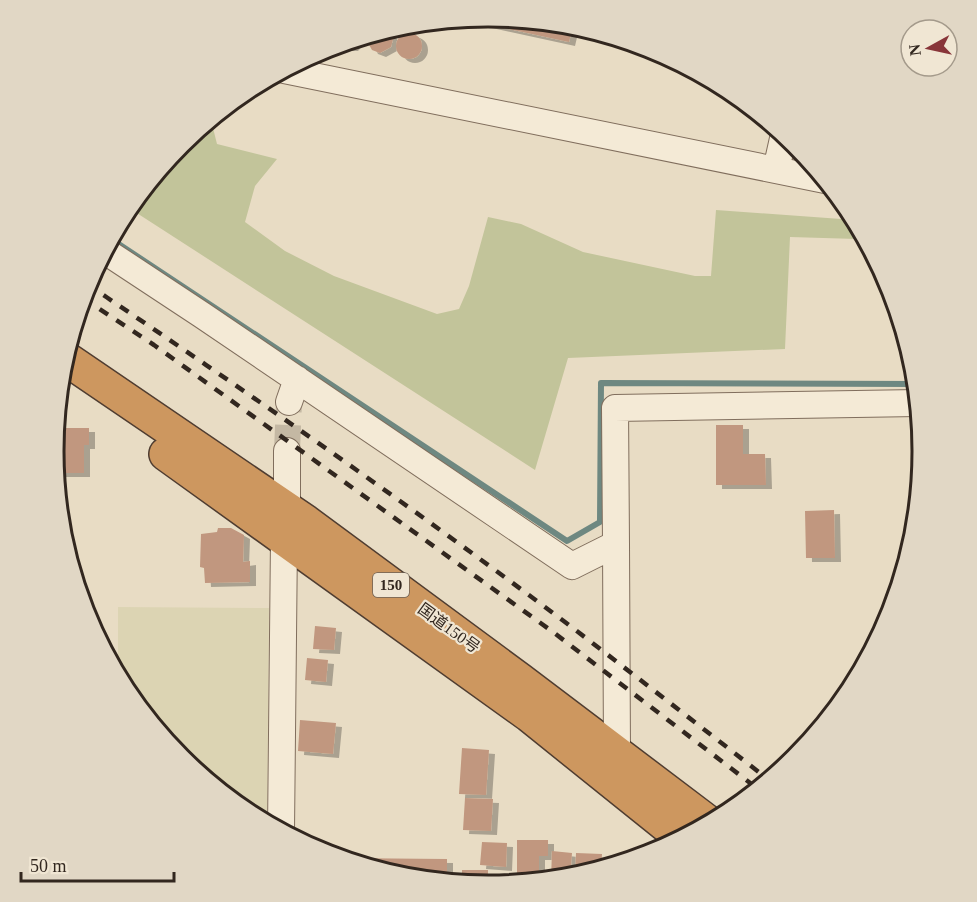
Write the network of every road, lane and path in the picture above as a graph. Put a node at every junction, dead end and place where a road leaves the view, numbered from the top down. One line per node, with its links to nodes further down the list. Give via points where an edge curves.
1 (298, 73): 3 (street)
2 (782, 145): 3 (street)
3 (776, 170): 4 (street)
4 (812, 177)
5 (112, 256): 11 (street, via 293,390 572,566)
6 (74, 365): 10 (highway, 国道150号 / 150)
7 (69, 388): 10 (highway, 国道150号 / 150, via 165,452)
8 (910, 403): 11 (street, via 615,408)
9 (287, 451): 10 (street)
10 (285, 524): 12 (highway, 国道150号 / 150, via 510,673); 14 (street); 15 (highway, 国道150号 / 150)
11 (616, 544): 12 (street)
12 (617, 754): 13 (highway, 国道150号 / 150)
13 (701, 818)
14 (281, 821)
15 (674, 832)

